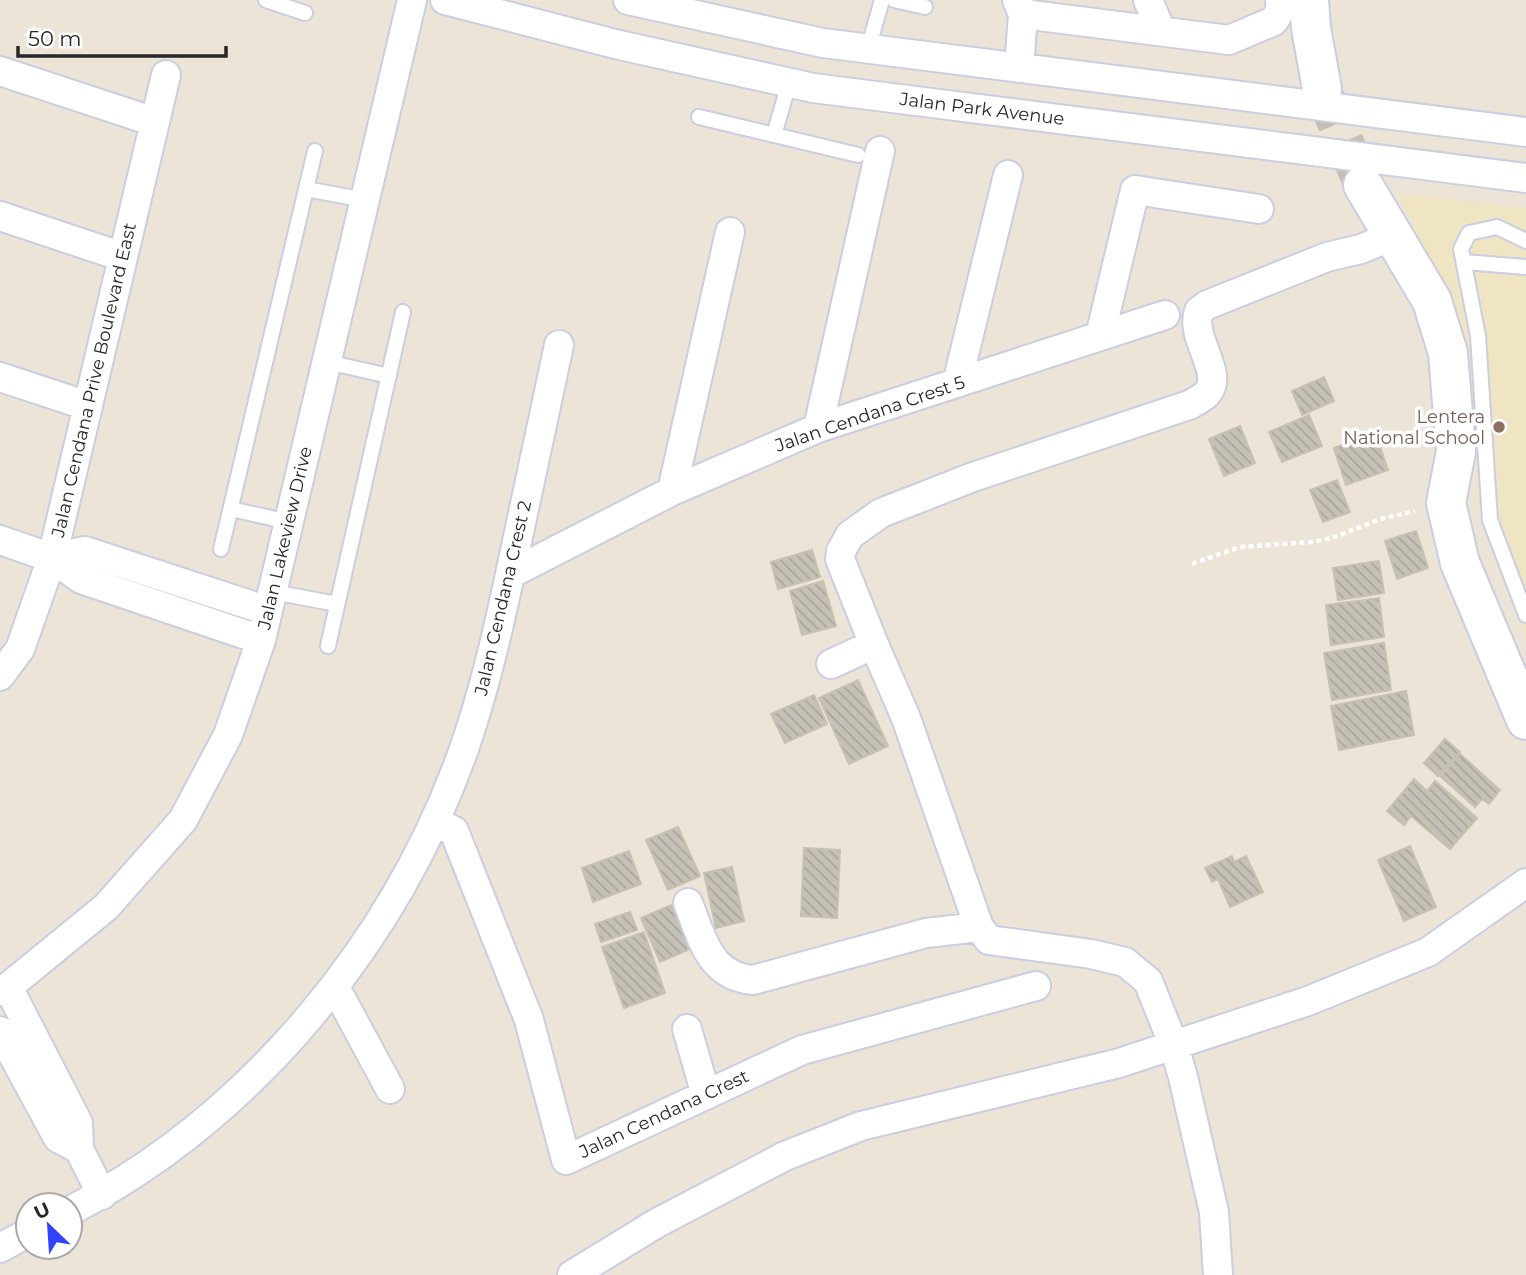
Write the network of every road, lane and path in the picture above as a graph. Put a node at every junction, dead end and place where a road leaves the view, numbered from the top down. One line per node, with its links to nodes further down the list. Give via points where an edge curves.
1 (266, 0): 12 (lane)
2 (412, 0): 31 (street, Jalan Lakeview Drive)
3 (445, 0): 19 (street, Jalan Park Avenue)
4 (628, 0): 14 (street)
5 (882, 0): 15 (lane)
6 (894, 0): 9 (lane)
7 (1148, 0): 13 (street)
8 (1309, 0): 20 (street)
9 (925, 7)
10 (1020, 7): 13 (street); 16 (street)
11 (1277, 11): 13 (street, via 1229,40)
12 (304, 13)
13 (1161, 31)
14 (823, 43): 15 (street); 19 (street)
15 (869, 49): 16 (street)
16 (1019, 68): 23 (street)
17 (0, 71): 22 (street)
18 (166, 75): 22 (street, Jalan Cendana Prive Boulevard East)
19 (801, 85): 24 (lane); 28 (street, Jalan Park Avenue)
20 (1322, 89)
21 (699, 117): 24 (lane)
22 (155, 122): 37 (street, Jalan Cendana Prive Boulevard East)
23 (1526, 132)
24 (774, 135): 26 (lane)
25 (315, 151): 30 (lane)
26 (869, 153): 49 (street)
27 (1008, 175): 47 (street)
28 (1526, 178)
29 (1363, 185): 35 (street)
30 (306, 189): 31 (lane); 52 (lane)
31 (365, 200): 44 (street, Jalan Lakeview Drive)
32 (1259, 209): 42 (street, via 1135,190)
33 (0, 216): 37 (street)
34 (730, 232): 50 (street)
35 (1395, 235): 51 (street, via 1432,301 1448,353 1456,451); 65 (street, via 1327,257 1199,311 1195,325 1212,372 1212,386 1189,405 973,477 881,513 850,535 840,559)
36 (1526, 241): 38 (lane, via 1497,227 1469,233 1461,249)
37 (123, 257): 48 (street, Jalan Cendana Prive Boulevard East)
38 (1464, 262): 39 (lane); 63 (lane, via 1478,336 1490,520)
39 (1526, 267)
40 (403, 312): 45 (lane)
41 (1166, 315): 42 (street, Jalan Cendana Crest 5)
42 (1100, 336): 47 (street, Jalan Cendana Crest 5)
43 (559, 345): 58 (street, Jalan Cendana Crest 2)
44 (327, 362): 45 (lane); 53 (street, Jalan Lakeview Drive)
45 (388, 376): 61 (lane)
46 (0, 377): 48 (street)
47 (957, 383): 49 (street, Jalan Cendana Crest 5)
48 (88, 406): 56 (street, Jalan Cendana Prive Boulevard East)
49 (818, 428): 50 (street, Jalan Cendana Crest 5)
50 (672, 491): 58 (street, Jalan Cendana Crest 5)
51 (1446, 503): 57 (path, via 1381,519 1332,538 1240,547); 69 (street, via 1460,564)
52 (231, 509): 53 (lane); 55 (lane)
53 (289, 522): 60 (street, Jalan Lakeview Drive)
54 (0, 540): 56 (street)
55 (221, 549)
56 (52, 558): 59 (street, via 85,551); 62 (street, via 81,579); 68 (street, Jalan Cendana Prive Boulevard East, via 20,649)
57 (1192, 564)
58 (510, 574): 70 (street, Jalan Cendana Crest 2, via 465,747)
59 (179, 582): 60 (street); 62 (street)
60 (270, 601): 61 (lane); 64 (street, Jalan Lakeview Drive)
61 (337, 604): 66 (lane)
62 (170, 609): 64 (street)
63 (1526, 615)
64 (261, 640): 76 (street, Jalan Lakeview Drive, via 228,734 183,820 106,907)
65 (873, 642): 67 (street); 73 (street, via 906,718)
66 (328, 646)
67 (831, 664)
68 (0, 676)
69 (1526, 720)
70 (435, 821): 75 (street, Jalan Cendana Crest 2, via 393,901); 82 (street, Jalan Cendana Crest, via 454,831 529,1020 566,1160)
71 (1526, 883): 79 (street, via 1428,952 1308,1001)
72 (688, 903): 73 (street, via 710,958 742,979 753,980 926,933)
73 (979, 927): 79 (street, via 989,940 1125,962 1148,981)
74 (1036, 986): 82 (street, Jalan Cendana Crest, via 802,1049)
75 (335, 987): 81 (street); 83 (street, Jalan Cendana Crest 2, via 272,1059 196,1129)
76 (4, 989): 80 (street)
77 (687, 1029): 82 (street)
78 (0, 1031): 80 (street)
79 (1174, 1046): 85 (street, via 861,1126 785,1156 657,1223); 86 (street, via 1214,1212)
80 (40, 1077): 83 (street, via 78,1123 79,1149)
81 (390, 1089)
82 (706, 1095)
83 (102, 1195): 84 (street, Jalan Cendana Crest 2)
84 (84, 1204)
85 (572, 1275)
86 (1219, 1275)

